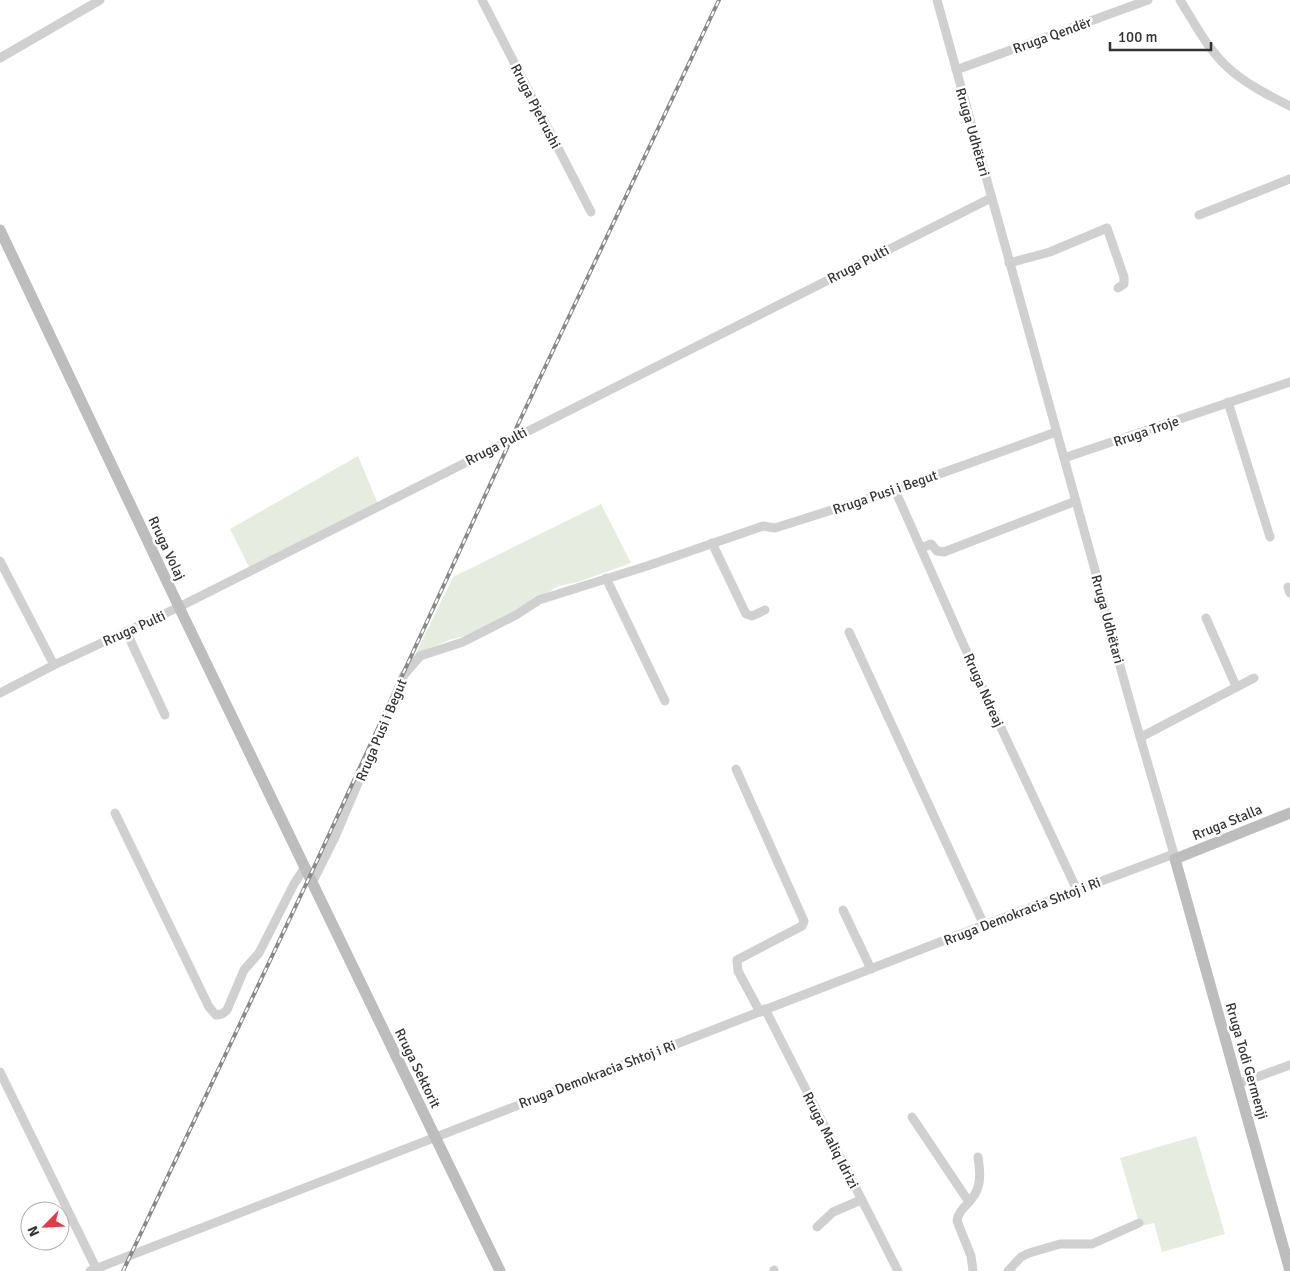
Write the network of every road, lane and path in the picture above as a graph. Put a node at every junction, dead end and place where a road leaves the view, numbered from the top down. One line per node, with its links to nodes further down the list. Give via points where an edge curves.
1 (100, 0): 7 (street)
2 (482, 0): 12 (street, Rruga Pjetrushi)
3 (937, 0): 8 (street, Rruga Udhëtari)
4 (1148, 0): 6 (street, Rruga Qendër)
5 (1180, 0): 9 (street, via 1210,46 1232,72)
6 (1136, 2): 8 (street, Rruga Qendër)
7 (0, 58)
8 (956, 70): 11 (street, Rruga Udhëtari)
9 (1290, 106)
10 (1290, 179): 13 (street)
11 (991, 198): 15 (street, Rruga Udhëtari); 28 (street, Rruga Pulti)
12 (591, 212)
13 (1199, 215)
14 (0, 230): 28 (street, Rruga Volaj)
15 (1009, 263): 16 (street, via 1050,252 1107,228 1124,277 1124,284); 19 (street, Rruga Udhëtari)
16 (1118, 288)
17 (1290, 382): 18 (street, Rruga Troje)
18 (1228, 402): 20 (street, Rruga Troje); 23 (street)
19 (1056, 432): 20 (street, Rruga Udhëtari); 21 (street, Rruga Pusi i Begut)
20 (1064, 458): 22 (street, Rruga Udhëtari)
21 (895, 490): 24 (street, Rruga Pusi i Begut, via 775,528 762,526); 25 (street, Rruga Ndreaj)
22 (1076, 501): 25 (street, via 941,553 931,544); 39 (street, Rruga Udhëtari, via 1112,643)
23 (1270, 537)
24 (712, 543): 27 (street, Rruga Pusi i Begut); 29 (street, via 746,614 752,616)
25 (921, 548): 45 (street, Rruga Ndreaj)
26 (0, 560): 33 (street)
27 (606, 578): 37 (street); 44 (street, Rruga Pusi i Begut, via 539,600 462,642 420,656 404,676 335,837)
28 (179, 607): 31 (street, Rruga Pulti); 44 (street, Rruga Volaj)
29 (765, 610)
30 (1206, 618): 35 (street)
31 (126, 631): 33 (street, Rruga Pulti); 38 (street)
32 (849, 632): 47 (street)
33 (54, 665): 36 (street, Rruga Pulti)
34 (1254, 678): 35 (street)
35 (1236, 686): 39 (street)
36 (0, 693)
37 (665, 701)
38 (165, 715)
39 (1141, 737): 43 (street, Rruga Udhëtari)
40 (736, 768): 49 (street, via 804,921 794,931 737,960 738,971)
41 (115, 812): 44 (street, Rruga Pusi i Begut, via 209,1007 216,1014 227,1010 244,970 260,953 294,884)
42 (1290, 813): 43 (street, Rruga Stalla)
43 (1174, 856): 45 (street, Rruga Demokracia Shtoj i Ri); 52 (street, Rruga Todi Germenji)
44 (309, 876): 54 (street, Rruga Sektorit)
45 (1077, 890): 47 (street, Rruga Demokracia Shtoj i Ri)
46 (843, 910): 48 (street)
47 (984, 924): 48 (street, Rruga Demokracia Shtoj i Ri)
48 (871, 969): 49 (street, Rruga Demokracia Shtoj i Ri)
49 (762, 1010): 54 (street, Rruga Demokracia Shtoj i Ri); 56 (street, Rruga Maliq Idrizi)
50 (1290, 1065): 52 (street)
51 (0, 1072): 60 (street)
52 (1238, 1084): 65 (street, Rruga Todi Germenji)
53 (912, 1117): 57 (street)
54 (436, 1138): 60 (street, Rruga Demokracia Shtoj i Ri); 61 (street, Rruga Sektorit)
55 (978, 1157): 57 (street, via 979,1185)
56 (861, 1200): 59 (street, via 833,1212); 62 (street, Rruga Maliq Idrizi)
57 (968, 1202): 63 (street, via 962,1208 958,1221)
58 (1139, 1223): 64 (street, via 1092,1244 1060,1244 1029,1253)
59 (817, 1227)
60 (93, 1269)
61 (500, 1271)
62 (898, 1271)
63 (973, 1271)
64 (1008, 1271)
65 (1290, 1271)

